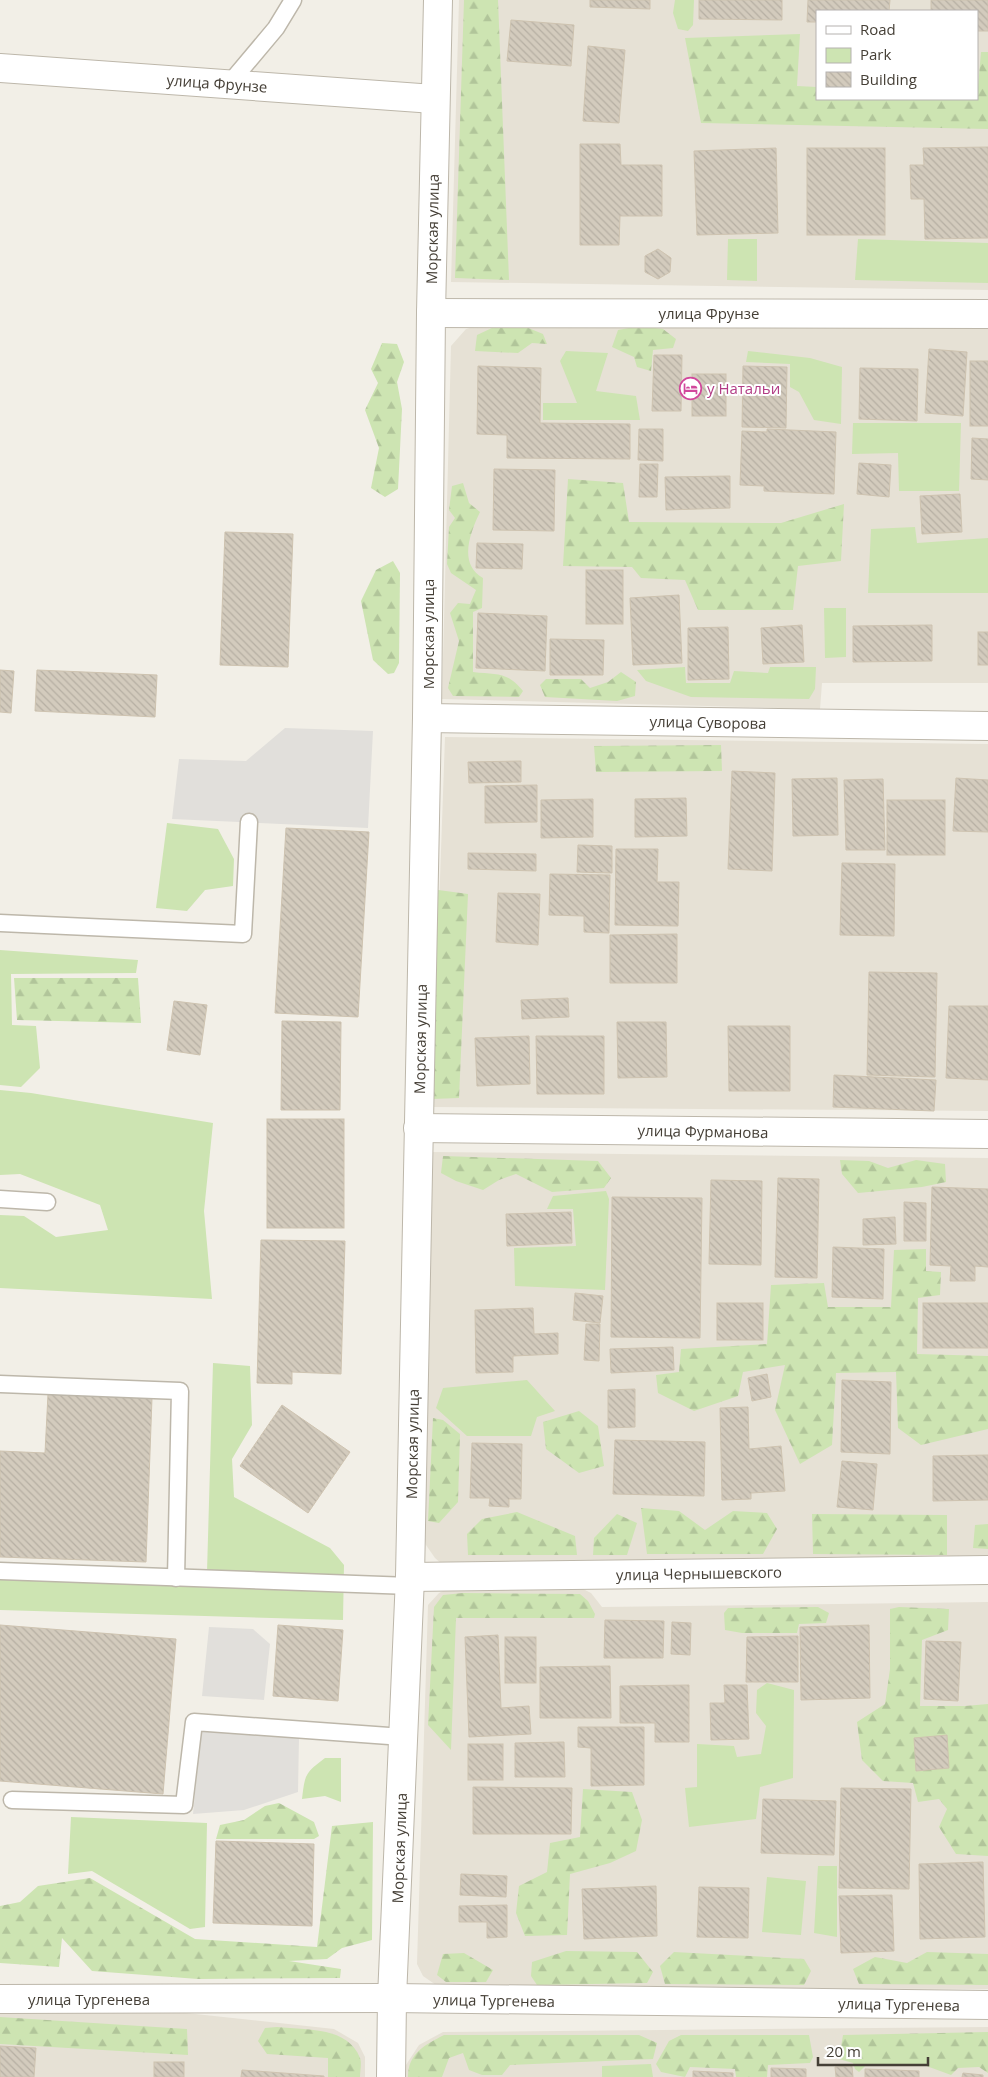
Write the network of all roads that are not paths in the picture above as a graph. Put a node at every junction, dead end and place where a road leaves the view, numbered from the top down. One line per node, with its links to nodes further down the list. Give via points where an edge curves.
1 (294, 0): 4 (lane, via 276,28)
2 (438, 0): 5 (street, Морская улица)
3 (0, 68): 4 (street, улица Фрунзе)
4 (229, 84): 5 (street, улица Фрунзе)
5 (434, 99): 6 (street, Морская улица)
6 (431, 313): 7 (street, улица Фрунзе); 8 (street, Морская улица)
7 (988, 314)
8 (427, 718): 9 (street, улица Суворова); 12 (street, Морская улица)
9 (988, 726)
10 (249, 822): 11 (lane, via 243,934)
11 (0, 923)
12 (418, 1128): 13 (street, улица Фурманова); 20 (street, Морская улица)
13 (988, 1134)
14 (0, 1199): 15 (lane)
15 (48, 1202)
16 (0, 1384): 19 (lane, via 180,1391)
17 (988, 1570): 20 (street, улица Чернышевского)
18 (0, 1571): 19 (lane)
19 (176, 1578): 20 (lane)
20 (410, 1581): 21 (street, Морская улица)
21 (403, 1736): 22 (lane, via 194,1722 184,1806); 23 (street, Морская улица)
22 (12, 1800)
23 (392, 1998): 24 (street, улица Тургенева); 25 (street, улица Тургенева); 26 (street, Морская улица)
24 (0, 1999)
25 (988, 2004)
26 (391, 2077)

